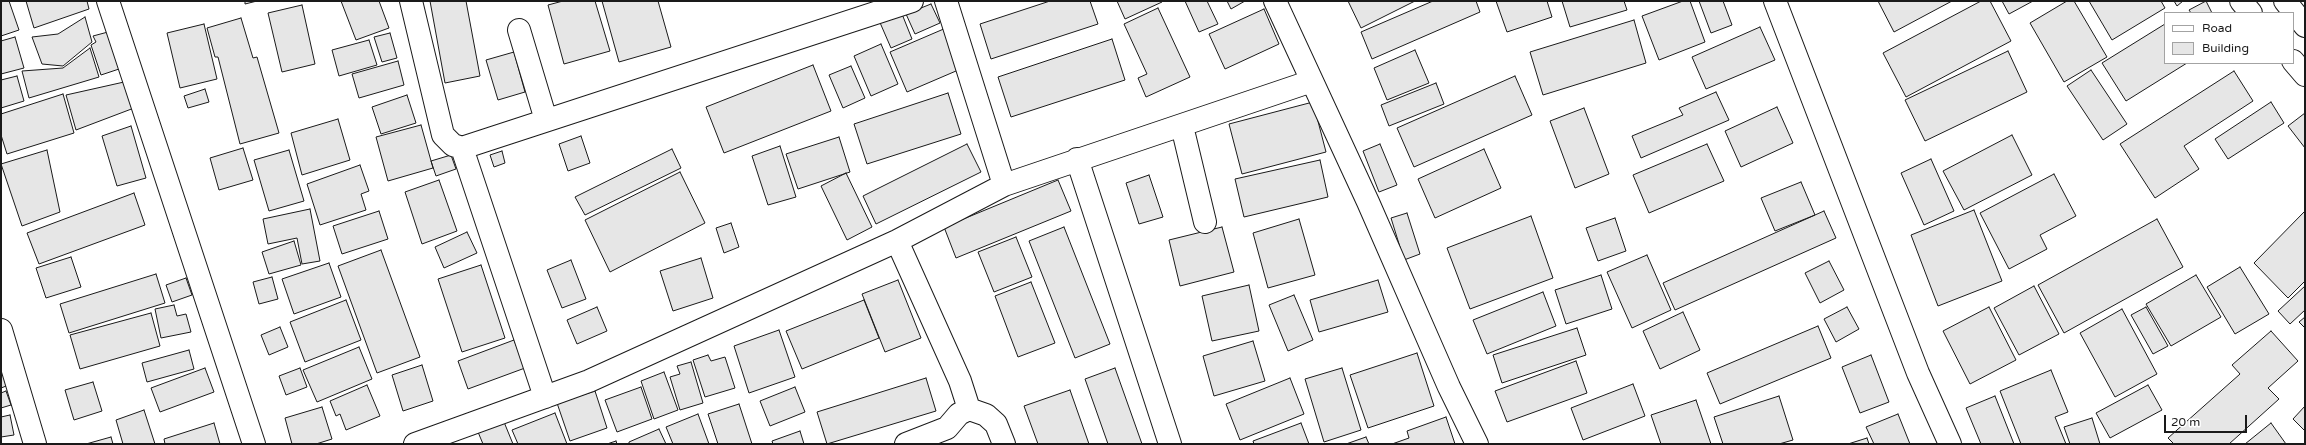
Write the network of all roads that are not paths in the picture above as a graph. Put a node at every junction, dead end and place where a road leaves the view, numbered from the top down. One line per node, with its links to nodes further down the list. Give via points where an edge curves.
1 (108, 1): 27 (street)
2 (411, 1): 17 (street, via 443,135 453,145)
3 (912, 1): 15 (street)
4 (946, 1): 19 (street)
5 (1275, 1): 14 (street)
6 (1775, 1): 33 (street, via 1918,373)
7 (2241, 1): 9 (street)
8 (2286, 1): 10 (street)
9 (2250, 12)
10 (2305, 26)
11 (519, 30): 15 (street)
12 (2294, 62): 13 (street)
13 (2305, 75)
14 (1312, 81): 16 (street); 32 (street, via 1371,209 1448,388)
15 (546, 120): 17 (street)
16 (1182, 126): 18 (street); 20 (street)
17 (462, 148): 23 (street)
18 (1077, 159): 19 (street); 31 (street)
19 (1004, 185): 21 (street)
20 (1205, 222)
21 (897, 241): 23 (street, via 589,381); 24 (street, via 960,381)
22 (1, 330): 26 (street)
23 (545, 397): 28 (street)
24 (969, 409): 25 (street, via 959,414); 30 (street, via 986,415 996,424)
25 (940, 438): 29 (street)
26 (35, 444)
27 (254, 444)
28 (415, 444)
29 (906, 444)
30 (1004, 444)
31 (1170, 444)
32 (1476, 444)
33 (1950, 444)

